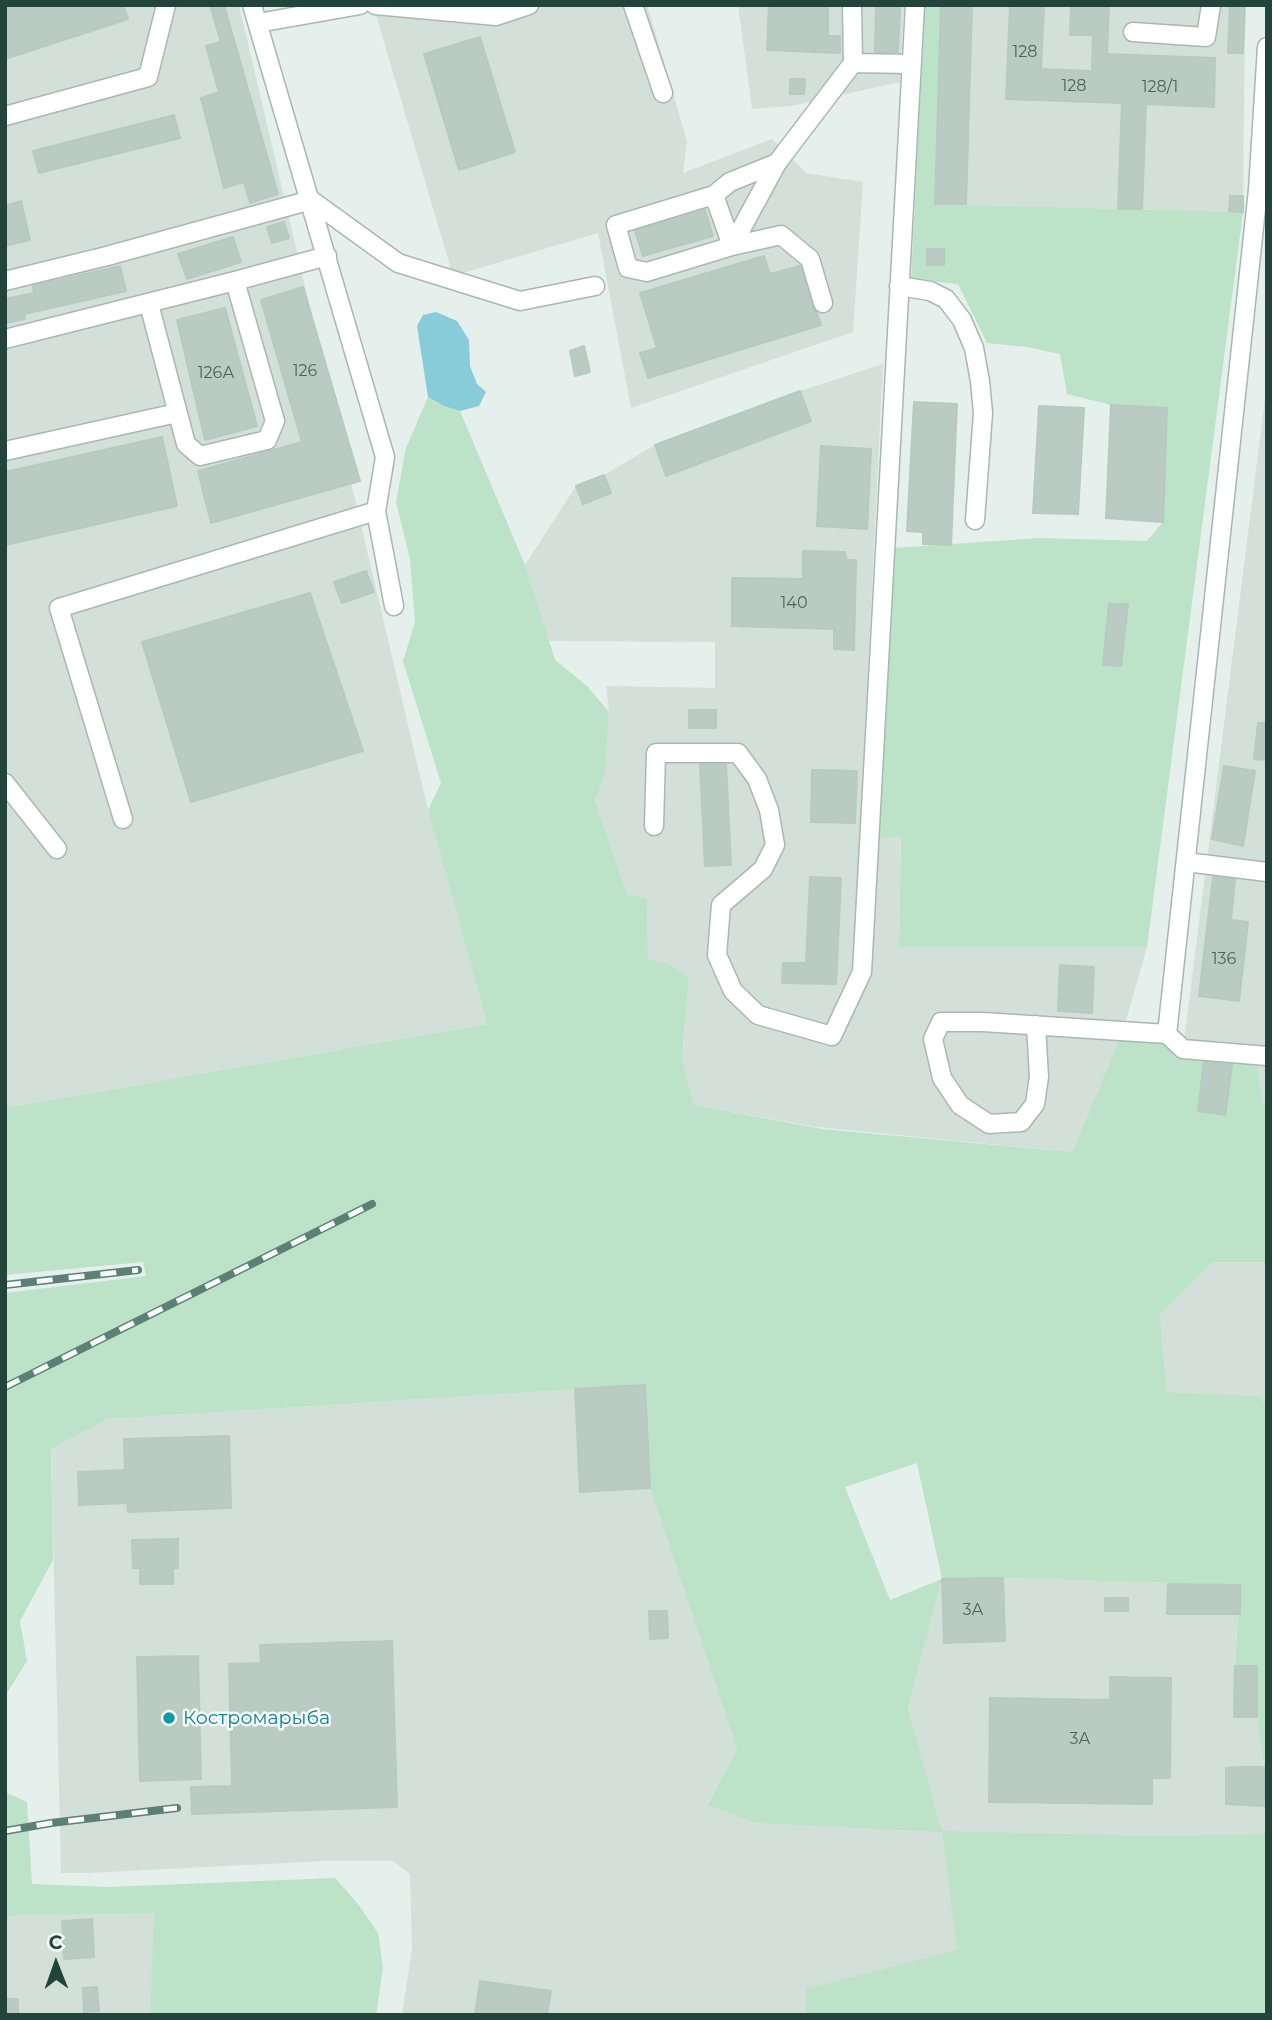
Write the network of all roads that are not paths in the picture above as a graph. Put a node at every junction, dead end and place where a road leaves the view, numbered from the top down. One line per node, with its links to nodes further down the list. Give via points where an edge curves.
1 (166, 5): 15 (street, via 148,76)
2 (360, 5): 9 (street)
3 (375, 5): 4 (street, via 496,16)
4 (529, 5)
5 (634, 5): 14 (street)
6 (852, 5): 12 (street)
7 (915, 5): 13 (street)
8 (1210, 5): 10 (street, via 1206,37)
9 (255, 14): 18 (street)
10 (1133, 32)
11 (1267, 47): 37 (street, via 1258,190)
12 (853, 63): 13 (street); 16 (street)
13 (911, 64): 24 (street)
14 (663, 93)
15 (5, 116)
16 (777, 163): 17 (street, via 730,182); 19 (street)
17 (714, 195): 19 (street); 19 (street, via 616,225 628,268 647,272)
18 (311, 200): 20 (street); 21 (street); 23 (street, via 398,263 520,301)
19 (732, 246): 25 (street, via 781,235 810,259)
20 (327, 256): 22 (street); 30 (street, via 385,457)
21 (5, 281)
22 (235, 281): 26 (street); 28 (street, via 275,421 267,440 200,456 186,443)
23 (596, 285)
24 (900, 286): 31 (street, via 930,290 946,299 974,348 983,413); 35 (street, via 862,972 832,1036 758,1015 733,991 718,955 721,905 763,869 775,845 757,779 738,753 656,753)
25 (823, 303)
26 (149, 304): 27 (street); 28 (street)
27 (5, 339)
28 (177, 413): 29 (street)
29 (5, 451)
30 (376, 511): 32 (street); 34 (street, via 59,608)
31 (975, 520)
32 (394, 606)
33 (5, 783): 36 (street)
34 (123, 818)
35 (654, 826)
36 (57, 849)
37 (1185, 862): 38 (street); 40 (street)
38 (1267, 872)
39 (1036, 1025): 39 (street, via 1039,1077 1035,1104 1021,1122 989,1124 960,1105 942,1078 933,1039 941,1022); 40 (street)
40 (1167, 1034): 41 (street, via 1183,1049)
41 (1267, 1056)

